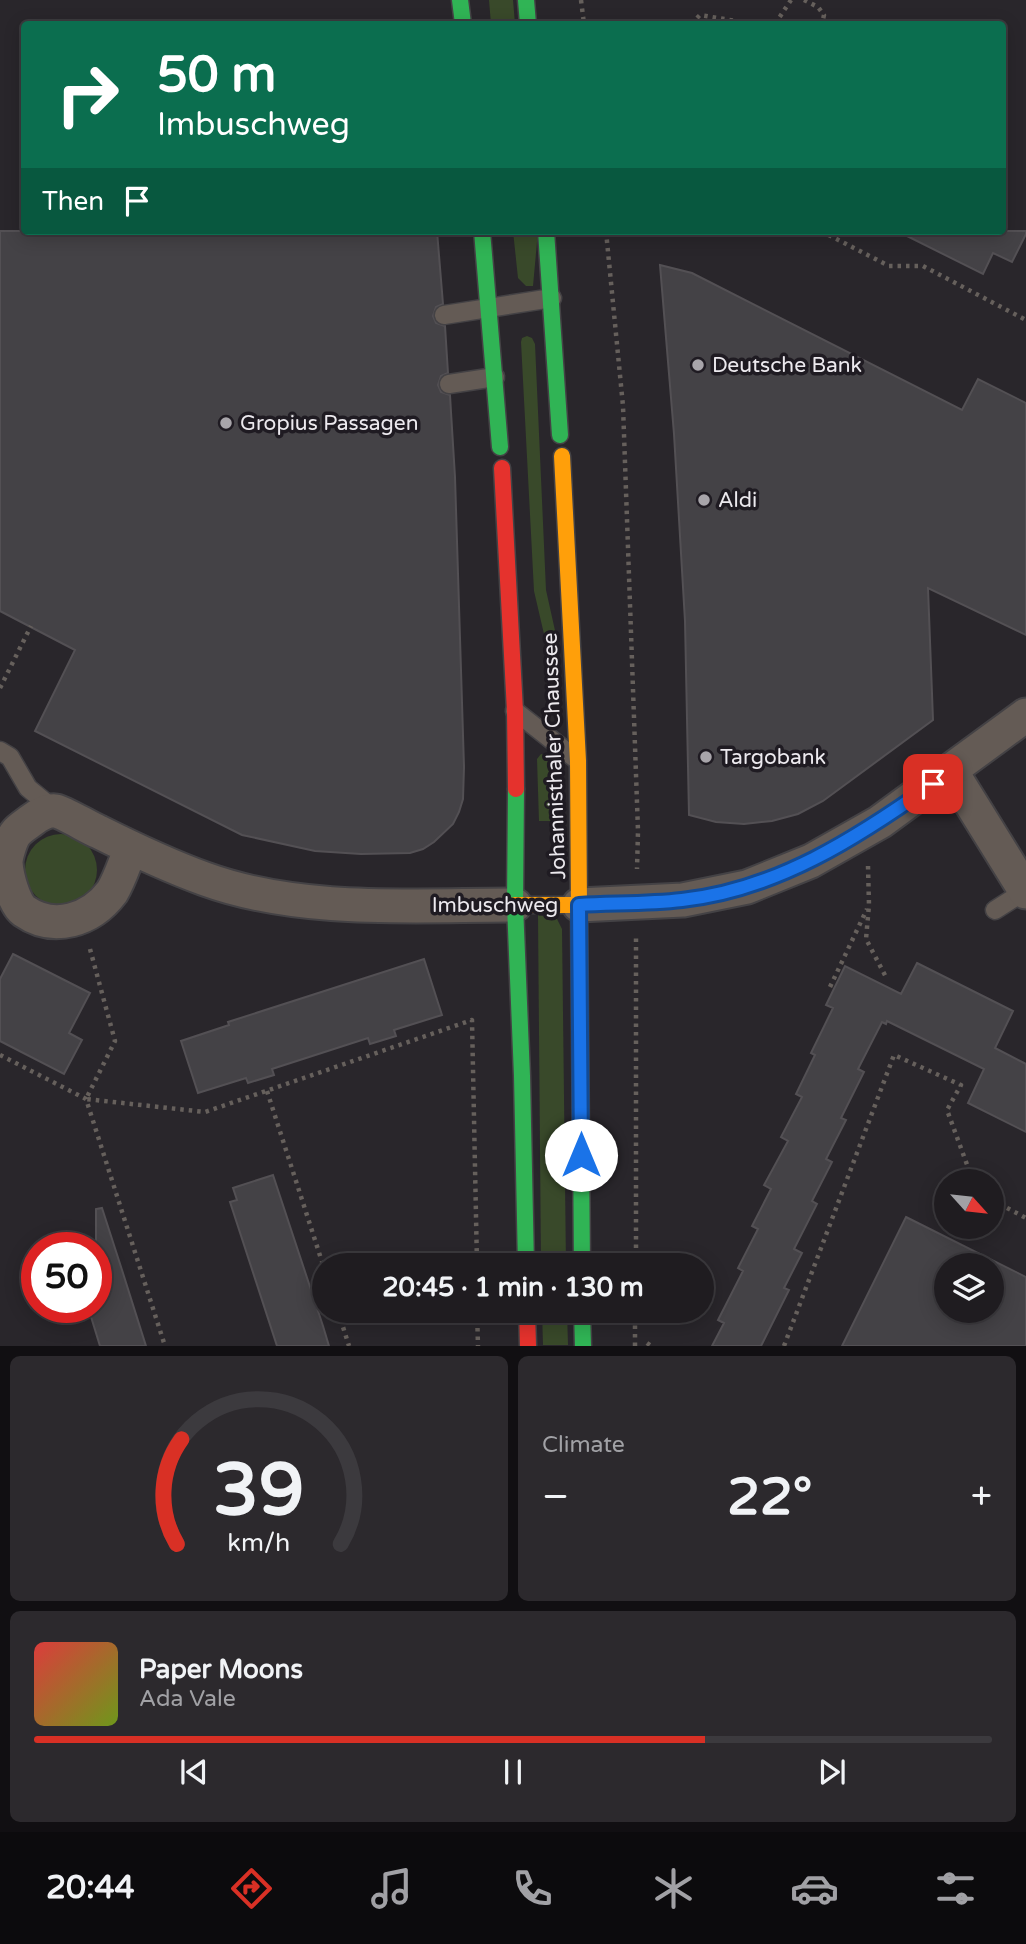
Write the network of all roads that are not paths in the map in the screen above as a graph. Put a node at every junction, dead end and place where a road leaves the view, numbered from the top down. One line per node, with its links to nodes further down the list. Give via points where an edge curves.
1 (460, 0): 3 (main road)
2 (526, 0): 4 (main road)
3 (463, 21)
4 (528, 21)
5 (482, 235): 8 (main road)
6 (546, 235): 7 (main road)
7 (552, 298): 8 (lane); 12 (main road)
8 (489, 308): 9 (lane); 10 (main road)
9 (444, 315)
10 (495, 377): 11 (lane); 13 (main road)
11 (449, 384)
12 (560, 435)
13 (500, 447)
14 (562, 456): 19 (main road, Johannisthaler Chaussee)
15 (502, 468): 16 (main road, Johannisthaler Chaussee)
16 (515, 711): 19 (lane); 24 (main road, Johannisthaler Chaussee)
17 (1026, 715): 20 (street, Imbuschweg)
18 (0, 751): 21 (lane, via 10,757 28,788)
19 (578, 761): 25 (main road, Johannisthaler Chaussee)
20 (951, 771): 23 (street); 25 (street, Imbuschweg, via 880,822 811,861 747,887 683,900)
21 (56, 811): 22 (street, Imbuschweg); 22 (street, via 38,815 15,834 6,861 19,907 32,917 61,923 96,909 112,891)
22 (131, 848): 24 (street, Imbuschweg, via 235,889 299,901)
23 (1026, 892): 26 (lane)
24 (515, 905): 25 (main road, Imbuschweg); 27 (main road, Johannisthaler Chaussee)
25 (579, 905): 28 (main road, Johannisthaler Chaussee)
26 (995, 910)
27 (526, 1253)
28 (582, 1253)
29 (527, 1323): 31 (main road)
30 (582, 1323): 32 (main road)
31 (528, 1346)
32 (583, 1346)

